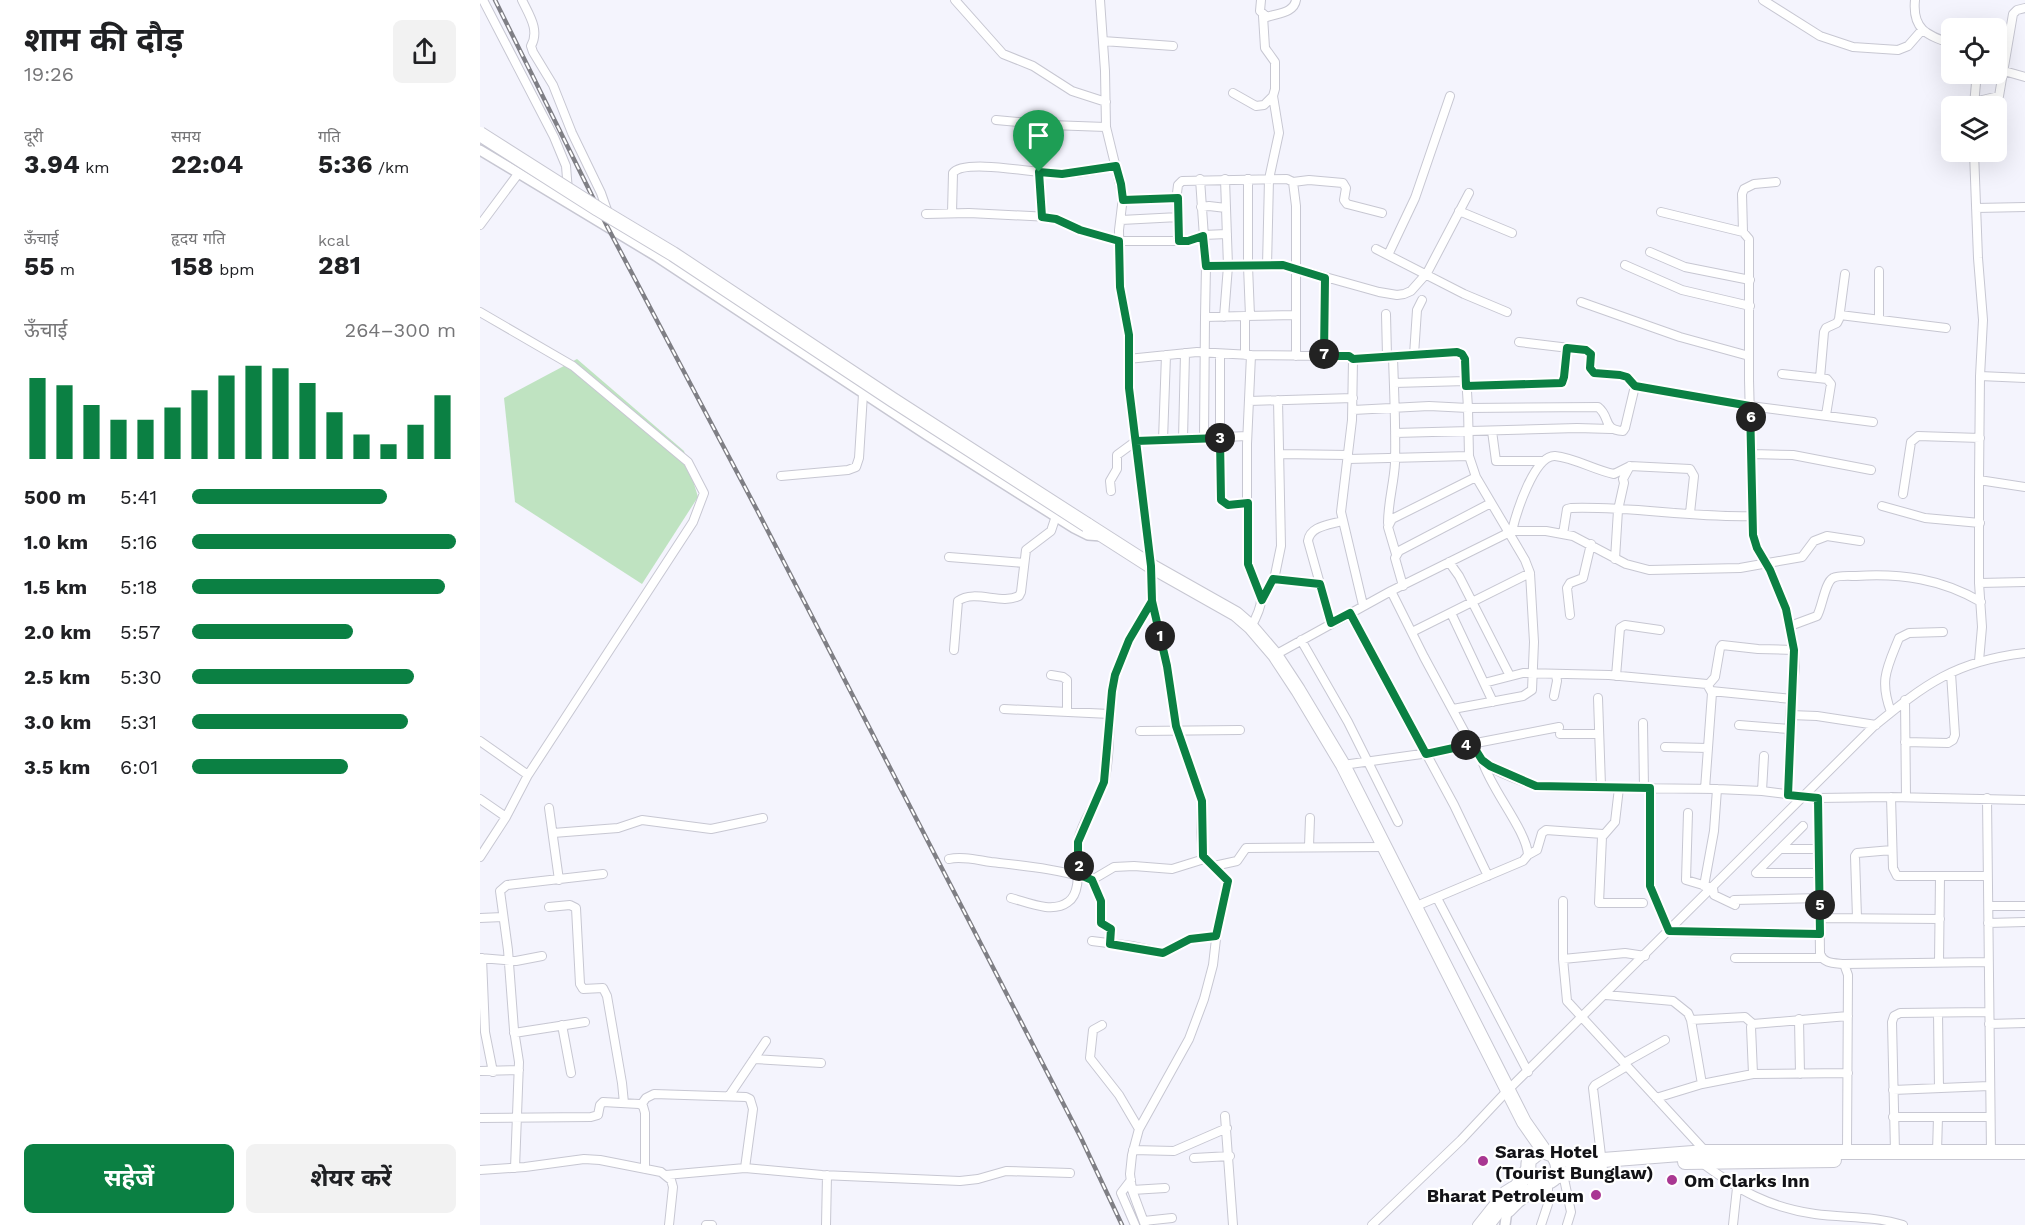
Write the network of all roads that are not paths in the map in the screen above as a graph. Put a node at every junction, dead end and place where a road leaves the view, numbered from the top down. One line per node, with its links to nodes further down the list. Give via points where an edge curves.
1 (483, 0): 39 (street, via 554,137 566,166)
2 (522, 0): 53 (street, via 534,29 533,52 553,85)
3 (955, 0): 21 (street, via 1003,54 1034,66 1072,91)
4 (1100, 0): 13 (street)
5 (1261, 0): 10 (street)
6 (1296, 0): 10 (street, via 1291,9)
7 (1763, 0): 11 (street, via 1820,36 1853,47 1899,50)
8 (1915, 0): 11 (street, via 1914,10)
9 (2025, 8): 15 (street, via 2013,14)
10 (1263, 16): 19 (street, via 1265,48 1275,62)
11 (1922, 30): 12 (street)
12 (1941, 40)
13 (1103, 42): 14 (street); 21 (street)
14 (1173, 46)
15 (2007, 52)
16 (2007, 72): 17 (street)
17 (2025, 77)
18 (1233, 93): 19 (street, via 1256,106 1264,105)
19 (1273, 96): 33 (street, via 1279,134)
20 (1450, 96): 62 (street, via 1415,198)
21 (1107, 102): 23 (street)
22 (996, 120): 23 (street)
23 (1106, 127): 27 (street)
24 (480, 134): 157 (highway, bridge, via 674,254)
25 (480, 150): 29 (street)
26 (1974, 162): 43 (street)
27 (1116, 166): 28 (street, via 1062,174); 38 (street)
28 (1039, 172): 46 (street, via 958,168 952,175); 49 (street)
29 (518, 174): 39 (street); 52 (street)
30 (1200, 179): 31 (street); 37 (street, via 1180,183); 40 (street)
31 (1225, 179): 32 (street); 42 (street)
32 (1248, 179): 33 (street); 66 (street)
33 (1269, 179): 34 (street); 67 (street)
34 (1293, 182): 47 (street, via 1343,183 1347,204); 68 (street)
35 (1776, 182): 54 (street, via 1744,189)
36 (1468, 193): 44 (street)
37 (1178, 198): 38 (street); 50 (street)
38 (1123, 200): 51 (street)
39 (569, 205): 53 (street)
40 (1202, 207): 42 (street); 57 (street)
41 (2025, 207): 43 (street)
42 (1226, 208): 56 (street)
43 (1976, 208): 102 (street, via 1983,320)
44 (1459, 211): 55 (street); 71 (street)
45 (1661, 212): 54 (street)
46 (952, 213): 48 (street); 49 (street)
47 (1382, 213)
48 (926, 214)
49 (1042, 217): 58 (street)
50 (1179, 217): 51 (street); 59 (street)
51 (1120, 220): 58 (street)
52 (480, 225)
53 (615, 232): 108 (street)
54 (1743, 232): 73 (street, via 1750,243)
55 (1512, 233)
56 (1227, 234): 57 (street); 65 (street)
57 (1203, 236): 59 (street); 64 (street)
58 (1119, 241): 59 (street); 99 (street)
59 (1179, 241)
60 (1376, 249): 62 (street)
61 (1650, 252): 73 (street, via 1685,267)
62 (1388, 255): 71 (street)
63 (1625, 265): 76 (street, via 1682,290)
64 (1206, 266): 65 (street); 83 (street)
65 (1228, 266): 66 (street); 84 (street)
66 (1248, 266): 67 (street); 82 (street)
67 (1267, 266): 68 (street)
68 (1296, 270): 72 (street); 80 (street)
69 (1879, 271): 85 (street)
70 (1845, 274): 81 (street)
71 (1425, 275): 72 (street, via 1411,291 1397,295); 78 (street)
72 (1325, 278): 96 (street)
73 (1750, 280): 76 (street)
74 (1422, 300): 94 (street, via 1417,310)
75 (1581, 302): 98 (street, via 1680,337)
76 (1750, 306): 98 (street)
77 (480, 312): 231 (street, via 573,366 688,462 704,493 693,522)
78 (1507, 312)
79 (1386, 314): 97 (street)
80 (1296, 315): 82 (street); 95 (street)
81 (1840, 315): 85 (street); 103 (street, via 1837,324 1824,332)
82 (1248, 316): 84 (street); 93 (street)
83 (1205, 317): 84 (street); 90 (street)
84 (1224, 317)
85 (1879, 319): 86 (street)
86 (1946, 328)
87 (1519, 342): 88 (street)
88 (1567, 348): 106 (street, via 1562,383); 107 (street, via 1590,352 1592,372 1627,377)
89 (1185, 353): 90 (street); 92 (street); 126 (street)
90 (1204, 353): 91 (street); 123 (street)
91 (1220, 354): 93 (street); 124 (street)
92 (1166, 355): 99 (street); 127 (street)
93 (1248, 355): 95 (street); 111 (street)
94 (1414, 355): 97 (street); 106 (street, via 1462,354)
95 (1296, 356): 96 (street)
96 (1324, 356): 100 (street)
97 (1390, 356): 100 (street); 105 (street)
98 (1749, 356): 112 (street)
99 (1128, 359): 128 (street)
100 (1353, 359): 109 (street)
101 (1782, 374): 103 (street)
102 (1980, 376): 104 (street); 125 (street)
103 (1820, 378): 116 (street, via 1830,384)
104 (2025, 378)
105 (1394, 382): 106 (street); 113 (street)
106 (1466, 383): 114 (street)
107 (1635, 386): 112 (street); 118 (street, via 1625,428)
108 (863, 394): 138 (street, via 856,467); 150 (street)
109 (1353, 398): 110 (street); 115 (street)
110 (1278, 400): 111 (street); 129 (street)
111 (1249, 401): 122 (street)
112 (1750, 406): 116 (street); 130 (street)
113 (1395, 408): 114 (street); 115 (street); 121 (street)
114 (1468, 408): 118 (street, via 1598,407); 120 (street)
115 (1353, 410): 132 (street)
116 (1826, 415): 117 (street)
117 (1873, 422)
118 (1611, 429): 119 (street)
119 (1492, 431): 120 (street); 134 (street, via 1496,461)
120 (1468, 432): 121 (street); 131 (street)
121 (1395, 433): 133 (street)
122 (1247, 436): 124 (street); 145 (street)
123 (1204, 438): 124 (street); 126 (street)
124 (1220, 438): 145 (street, via 1221,500 1228,505)
125 (1980, 438): 141 (street); 144 (street, via 1914,438)
126 (1184, 439): 127 (street)
127 (1162, 440): 128 (street)
128 (1136, 441): 143 (street, via 1118,455); 166 (street)
129 (1280, 454): 132 (street); 168 (street, via 1282,531)
130 (1752, 454): 136 (street, via 1793,455); 151 (street)
131 (1469, 456): 133 (street); 139 (street)
132 (1348, 457): 133 (street); 152 (street)
133 (1395, 458): 153 (street)
134 (1543, 461): 137 (street, via 1554,456); 155 (street, via 1521,498)
135 (1630, 466): 137 (street); 140 (street); 149 (street, via 1692,470)
136 (1871, 470)
137 (1614, 474): 140 (street)
138 (781, 476)
139 (1476, 477): 146 (street); 153 (street)
140 (1623, 479): 148 (street)
141 (1980, 480): 142 (street); 154 (street)
142 (2025, 487)
143 (1111, 491)
144 (1903, 494)
145 (1248, 503): 174 (street, via 1248,564)
146 (1491, 503): 155 (street); 160 (street)
147 (1882, 506): 154 (street, via 1925,518)
148 (1618, 510): 149 (street); 156 (street, via 1567,509); 162 (street)
149 (1690, 513): 151 (street)
150 (1056, 516): 157 (street, via 1088,535); 164 (street, via 1051,531 1027,548)
151 (1753, 516): 165 (street, via 1754,540)
152 (1342, 521): 171 (street, via 1314,529 1309,535); 178 (street)
153 (1388, 523): 160 (street)
154 (1980, 524): 170 (street)
155 (1510, 531): 156 (street); 163 (street); 167 (street)
156 (1563, 534): 159 (street)
157 (1104, 536): 166 (highway)
158 (1860, 541): 165 (street, via 1827,536 1815,541 1802,557)
159 (1591, 544): 162 (street); 181 (street, via 1583,578 1567,588)
160 (1396, 554): 172 (street)
161 (949, 557): 164 (street)
162 (1615, 560): 165 (street, via 1649,570)
163 (1449, 562): 172 (street); 176 (street)
164 (1024, 563): 189 (street, via 1019,596 966,597 958,601)
165 (1768, 564): 183 (street)
166 (1151, 566): 175 (street); 184 (highway)
167 (1530, 573): 176 (street); 194 (street)
168 (1273, 579): 171 (street); 174 (street)
169 (2025, 582): 170 (street)
170 (1980, 583): 177 (street)
171 (1320, 584): 182 (street)
172 (1403, 586): 173 (street)
173 (1391, 591): 178 (street); 186 (street)
174 (1262, 600): 184 (street)
175 (1152, 601): 211 (street, via 1120,660); 219 (street)
176 (1473, 602): 180 (street); 198 (street)
177 (1981, 602): 183 (street, via 1923,578 1875,574 1834,577 1817,616); 193 (street)
178 (1364, 605): 179 (street)
179 (1350, 613): 182 (street); 226 (street)
180 (1451, 613): 186 (street); 200 (street)
181 (1570, 615)
182 (1331, 623): 188 (street)
183 (1790, 626): 190 (street)
184 (1251, 627): 192 (highway)
185 (1660, 630): 199 (street, via 1625,625 1620,628)
186 (1412, 632): 208 (street)
187 (1943, 632): 210 (street, via 1909,633 1899,638 1884,684)
188 (1301, 640): 192 (street); 229 (street)
189 (954, 650)
190 (1794, 650): 201 (street, via 1722,645); 204 (street)
191 (2025, 653): 193 (street)
192 (1275, 655): 230 (highway)
193 (1979, 661): 195 (street)
194 (1533, 673): 196 (street); 198 (street); 206 (street, via 1529,694)
195 (1951, 673): 205 (street); 222 (street, via 1953,740)
196 (1556, 674): 199 (street); 202 (street)
197 (1051, 675): 209 (street, via 1067,680)
198 (1510, 676): 200 (street)
199 (1616, 676): 201 (street, via 1701,682)
200 (1484, 683): 206 (street)
201 (1710, 688): 204 (street); 225 (street)
202 (1554, 696)
203 (1598, 698): 220 (street)
204 (1791, 699): 212 (street)
205 (1905, 700): 210 (street); 222 (street)
206 (1492, 702): 208 (street)
207 (1004, 709): 209 (street)
208 (1453, 710): 223 (street)
209 (1067, 712): 211 (street)
210 (1891, 712): 215 (street)
211 (1110, 714): 267 (street, via 1104,782 1078,842)
212 (1790, 715): 215 (street); 216 (street)
213 (1643, 723): 234 (street)
214 (1739, 724): 216 (street)
215 (1876, 725): 239 (street)
216 (1789, 729): 238 (street)
217 (1240, 730): 219 (street)
218 (1140, 731): 219 (street)
219 (1179, 731): 261 (street, via 1202,801)
220 (1599, 734): 223 (street, via 1560,731); 232 (street)
221 (480, 741): 231 (street)
222 (1905, 742): 241 (street)
223 (1472, 744): 226 (street); 228 (street)
224 (1665, 747): 225 (street)
225 (1708, 748): 235 (street)
226 (1426, 754): 229 (street); 268 (street)
227 (1764, 756): 237 (street)
228 (1482, 760): 232 (street, via 1536,786); 260 (street)
229 (1369, 762): 230 (street); 251 (street)
230 (1343, 765): 256 (highway)
231 (528, 775): 248 (street)
232 (1600, 786): 233 (street)
233 (1619, 788): 234 (street); 254 (street, via 1615,822)
234 (1647, 788): 235 (street); 291 (street, via 1650,886)
235 (1705, 789): 236 (street)
236 (1717, 789): 237 (street); 273 (street)
237 (1762, 792): 238 (street)
238 (1788, 795): 239 (street)
239 (1803, 797): 242 (street); 274 (street)
240 (1891, 797): 241 (street); 242 (street); 259 (street)
241 (1906, 797): 243 (street)
242 (1818, 798): 258 (street)
243 (1987, 798): 245 (street); 269 (street)
244 (480, 799): 248 (street)
245 (2025, 800)
246 (549, 808): 253 (street)
247 (1688, 813): 273 (street, via 1685,877 1690,883)
248 (506, 817): 262 (street)
249 (763, 818): 253 (street, via 711,829 642,820 618,828)
250 (1310, 818): 255 (street)
251 (1398, 822)
252 (1803, 826): 257 (street)
253 (553, 833): 271 (street)
254 (1604, 834): 260 (street, via 1546,830 1538,850); 279 (street, via 1599,903)
255 (1310, 846): 256 (street); 264 (street, via 1246,848 1237,861)
256 (1384, 848): 283 (highway)
257 (1780, 849): 258 (street); 265 (street, via 1756,873)
258 (1819, 849): 265 (street)
259 (1892, 850): 270 (street, via 1897,876); 287 (street, via 1862,851 1855,856)
260 (1528, 855): 268 (street)
261 (1203, 856): 264 (street); 272 (street, via 1172,869 1114,867)
262 (480, 857)
263 (948, 859): 267 (street)
264 (1214, 866): 293 (street, via 1228,881)
265 (1819, 873): 277 (street)
266 (603, 874): 271 (street)
267 (1078, 874): 272 (street); 275 (street, via 1073,897 1066,904 1046,907)
268 (1488, 876): 276 (street)
269 (1987, 876): 270 (street); 280 (street)
270 (1940, 877): 288 (street)
271 (559, 880): 284 (street, via 503,886)
272 (1092, 880): 295 (street, via 1101,901 1101,923 1111,929)
273 (1704, 886): 274 (street)
274 (1713, 888): 277 (street, via 1714,895 1735,902); 291 (street)
275 (1011, 898)
276 (1437, 898): 283 (street); 328 (street)
277 (1820, 898): 286 (street)
278 (1563, 901): 301 (street)
279 (1643, 903)
280 (1989, 906): 281 (street); 290 (street)
281 (2025, 906)
282 (549, 907): 340 (street, via 576,908 580,984 583,989 603,988 607,996)
283 (1414, 907): 337 (highway)
284 (503, 917): 285 (street); 302 (street)
285 (480, 918)
286 (1820, 918): 287 (street); 292 (street)
287 (1857, 918): 288 (street)
288 (1940, 919): 303 (street)
289 (2025, 922): 290 (street)
290 (1988, 923): 304 (street)
291 (1669, 931): 292 (street); 297 (street)
292 (1820, 934): 300 (street)
293 (1216, 936): 295 (street, via 1190,939 1163,953); 350 (street, via 1210,977 1189,1039)
294 (1092, 941): 295 (street)
295 (1110, 944)
296 (542, 956): 302 (street)
297 (1644, 956): 301 (street, via 1625,953); 306 (street)
298 (481, 958): 302 (street); 327 (street, via 484,1023)
299 (1736, 958): 300 (street)
300 (1822, 958): 305 (street)
301 (1563, 959): 310 (street, via 1565,998)
302 (509, 960): 319 (street)
303 (1939, 962): 304 (street); 305 (street)
304 (1988, 962): 308 (street)
305 (1844, 964): 309 (street, via 1848,975)
306 (1606, 994): 310 (street); 312 (street, via 1673,1001)
307 (1938, 1012): 308 (street); 335 (street); 336 (street, via 1894,1016)
308 (1988, 1012): 316 (street)
309 (1848, 1016): 311 (street); 330 (street)
310 (1582, 1017): 324 (street); 328 (street)
311 (1799, 1019): 315 (street); 332 (street)
312 (1691, 1020): 315 (street, via 1745,1017); 333 (street)
313 (585, 1022): 317 (street)
314 (2025, 1023): 316 (street)
315 (1753, 1024): 331 (street)
316 (1989, 1024): 334 (street)
317 (562, 1025): 319 (street); 329 (street)
318 (1102, 1025): 350 (street, via 1093,1030 1090,1058)
319 (514, 1033): 325 (street)
320 (1665, 1040): 324 (street)
321 (766, 1041): 322 (street)
322 (754, 1059): 323 (street); 338 (street)
323 (821, 1063)
324 (1625, 1064): 339 (street); 362 (street, via 1593,1088)
325 (519, 1070): 327 (street); 347 (street)
326 (480, 1071): 327 (street)
327 (493, 1072)
328 (1528, 1072): 337 (street)
329 (571, 1073)
330 (1848, 1073): 332 (street); 352 (street)
331 (1753, 1074): 332 (street); 333 (street)
332 (1800, 1074)
333 (1702, 1084): 339 (street)
334 (1989, 1086): 335 (street); 344 (street)
335 (1939, 1088): 336 (street)
336 (1893, 1090): 346 (street)
337 (1507, 1091): 348 (highway); 385 (street)
338 (729, 1096): 341 (street, via 654,1094); 364 (street, via 746,1097 752,1103)
339 (1656, 1098): 359 (street)
340 (624, 1103): 341 (street); 347 (street, via 603,1102 598,1115 591,1117)
341 (641, 1105): 365 (street, via 645,1113)
342 (1225, 1116): 349 (street)
343 (1938, 1117): 344 (street); 346 (street); 354 (street)
344 (1990, 1117): 355 (street)
345 (480, 1118): 347 (street)
346 (1893, 1118): 353 (street)
347 (517, 1119): 363 (street)
348 (1524, 1122): 357 (highway); 367 (highway)
349 (1227, 1128): 351 (street, via 1174,1151); 358 (street)
350 (1139, 1129): 351 (street)
351 (1133, 1150): 372 (street)
352 (1847, 1151): 353 (highway); 359 (highway)
353 (1895, 1152): 354 (highway)
354 (1937, 1152): 355 (highway)
355 (1991, 1152): 356 (highway)
356 (2025, 1152)
357 (1549, 1154): 362 (highway); 367 (highway, via 1539,1152); 371 (highway, via 1558,1162)
358 (1230, 1156): 360 (street); 384 (street)
359 (1703, 1157): 361 (highway); 362 (highway); 374 (street)
360 (1194, 1158)
361 (2025, 1162)
362 (1602, 1164): 371 (highway)
363 (515, 1168): 365 (street, via 584,1159); 366 (street)
364 (745, 1168): 369 (street); 370 (street)
365 (645, 1169): 369 (street)
366 (480, 1170)
367 (1526, 1170): 371 (highway, via 1532,1179); 386 (street); 387 (highway)
368 (1071, 1173): 370 (street, via 1006,1171 971,1181)
369 (666, 1175): 380 (street, via 672,1187)
370 (827, 1175): 383 (street)
371 (1552, 1179): 378 (highway, via 1517,1200); 389 (street); 390 (street, via 1571,1212)
372 (1131, 1180): 375 (street); 379 (street, via 1121,1193)
373 (1166, 1188): 375 (street)
374 (1737, 1188): 376 (street, via 1758,1199 1799,1211); 391 (street)
375 (1132, 1190): 379 (street)
376 (1832, 1215): 392 (street); 393 (street)
377 (1172, 1218): 379 (street)
378 (1506, 1218): 388 (highway)
379 (1141, 1224)
380 (669, 1225)
381 (706, 1225): 382 (street)
382 (712, 1225)
383 (826, 1225)
384 (1233, 1225)
385 (1372, 1225)
386 (1477, 1225)
387 (1487, 1225)
388 (1497, 1225)
389 (1541, 1225)
390 (1568, 1225)
391 (1733, 1225)
392 (1831, 1225)
393 (1903, 1225)

